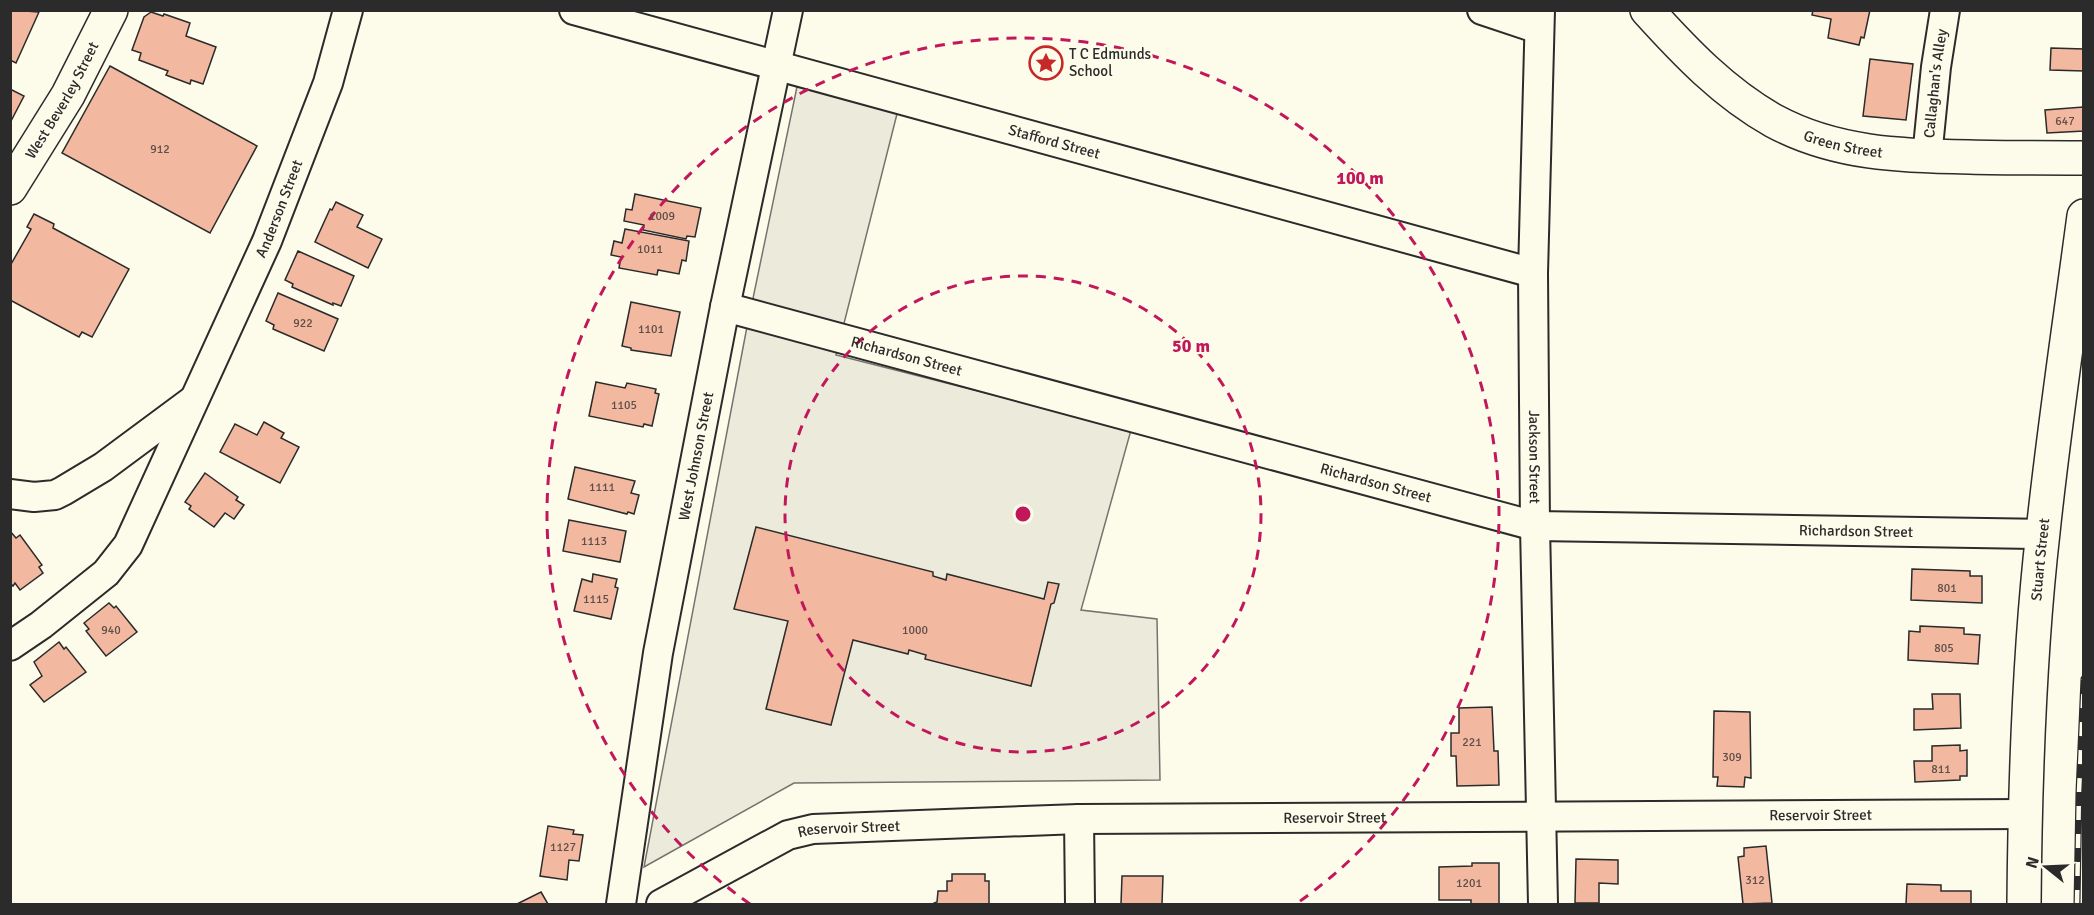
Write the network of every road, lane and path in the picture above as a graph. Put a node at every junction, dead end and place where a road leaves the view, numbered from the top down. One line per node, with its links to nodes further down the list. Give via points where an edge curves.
1 (111, 10): 12 (street, West Beverley Street, via 68,95)
2 (348, 10): 16 (street, Anderson Street, via 328,83 267,241)
3 (574, 10): 9 (street, Stafford Street)
4 (788, 10): 9 (street, West Johnson Street)
5 (1482, 10): 8 (street)
6 (1647, 10): 10 (street, Green Street, via 1721,84 1775,121 1855,150)
7 (1945, 10): 10 (street, Callaghan's Alley)
8 (1539, 20): 14 (street, Jackson Street)
9 (776, 67): 14 (street, Stafford Street); 15 (street, West Johnson Street)
10 (1928, 157): 11 (street, Green Street)
11 (2084, 158)
12 (10, 188)
13 (2084, 216): 19 (street, Stuart Street)
14 (1533, 273): 18 (street, Jackson Street)
15 (725, 307): 18 (street, Richardson Street); 24 (street, West Johnson Street, via 658,653)
16 (194, 400): 17 (street, Anderson Street, via 63,491 33,497); 20 (street, Anderson Street, via 128,545 106,573)
17 (10, 494)
18 (1534, 526): 19 (street, Richardson Street); 22 (street, Jackson Street)
19 (2042, 534): 21 (street, Stuart Street)
20 (10, 646)
21 (2025, 814): 22 (street, Reservoir Street); 28 (street, Stuart Street)
22 (1542, 817): 23 (street, Reservoir Street); 27 (street, Jackson Street)
23 (1079, 819): 25 (street, Reservoir Street, via 805,831 788,835); 26 (street)
24 (621, 904)
25 (661, 904)
26 (1080, 904)
27 (1543, 904)
28 (2024, 904)

